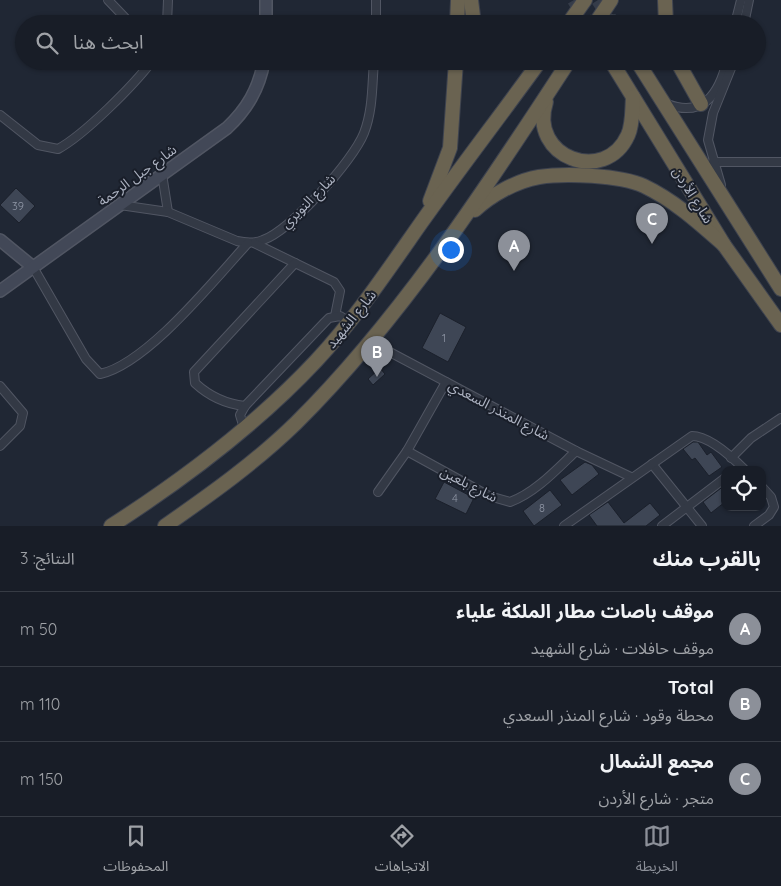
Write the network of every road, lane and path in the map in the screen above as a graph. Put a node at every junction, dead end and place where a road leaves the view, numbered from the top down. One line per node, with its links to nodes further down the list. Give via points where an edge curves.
1 (108, 0): 12 (street)
2 (168, 0): 13 (street)
3 (266, 0): 14 (street)
4 (376, 0): 15 (street)
5 (458, 0): 16 (highway)
6 (471, 0): 17 (highway)
7 (585, 0): 18 (highway)
8 (611, 0): 19 (highway)
9 (665, 0): 20 (highway)
10 (741, 0): 21 (street)
11 (749, 0): 22 (street)
12 (122, 15)
13 (167, 15)
14 (266, 15)
15 (376, 15)
16 (457, 15)
17 (473, 15)
18 (574, 15)
19 (601, 15)
20 (666, 15)
21 (737, 15)
22 (746, 15)
23 (144, 70): 39 (street, via 99,116 58,149 38,145)
24 (262, 70): 42 (street, شارع جبل الرحمة, via 257,89 239,116)
25 (373, 70): 49 (street, شارع النويري, via 369,120 360,143 298,215 272,236)
26 (455, 70): 46 (highway, via 449,156)
27 (533, 70): 46 (highway, شارع الشهيد)
28 (563, 70): 34 (highway, شارع الشهيد)
29 (617, 70): 35 (highway, شارع الأردن)
30 (642, 70): 36 (highway, شارع الأردن)
31 (682, 70): 37 (highway)
32 (724, 70): 37 (street, via 717,89)
33 (730, 70): 38 (street)
34 (560, 75): 35 (highway, via 544,108 544,128 554,148 574,160 594,162 621,146 631,124); 47 (highway, شارع الشهيد)
35 (633, 96): 50 (highway, شارع الأردن)
36 (662, 102): 37 (street, via 680,109 691,109); 44 (highway, شارع الأردن)
37 (701, 104): 38 (street)
38 (713, 113): 40 (street, via 708,140)
39 (0, 115)
40 (713, 162): 41 (street); 44 (street)
41 (781, 162)
42 (162, 174): 43 (street, شارع جبل الرحمة); 45 (street)
43 (120, 205): 45 (street); 52 (street, شارع جبل الرحمة)
44 (729, 208): 53 (highway, شارع الأردن)
45 (168, 212): 49 (street, via 237,241)
46 (421, 223): 56 (highway, شارع الشهيد)
47 (450, 236): 50 (highway, via 480,205 498,193 538,177 567,176 642,185 686,211); 58 (highway, شارع الشهيد)
48 (0, 240): 52 (street)
49 (251, 243): 51 (street); 52 (street, via 157,341 114,371 100,374 86,359)
50 (724, 245): 57 (highway, شارع الأردن)
51 (295, 263): 55 (street, via 338,286 340,296); 61 (street, via 194,372 195,383 212,396)
52 (33, 268): 54 (street, شارع جبل الرحمة)
53 (781, 289)
54 (0, 291)
55 (335, 316): 56 (street); 61 (street, via 325,322)
56 (350, 322): 63 (highway, شارع الشهيد, via 300,378)
57 (781, 325)
58 (369, 341): 59 (street, شارع المنذر السعدي); 77 (highway, شارع الشهيد, via 276,442 223,486)
59 (446, 382): 65 (street, شارع المنذر السعدي); 66 (street)
60 (0, 386): 64 (street, via 24,414 20,426)
61 (245, 406): 63 (street, via 240,416)
62 (781, 418): 67 (street, via 751,438)
63 (244, 428): 76 (highway, شارع الشهيد, via 180,478)
64 (0, 446)
65 (576, 451): 66 (street, شارع بلعين, via 546,478 510,502 489,496); 70 (street, شارع المنذر السعدي)
66 (407, 452): 73 (street)
67 (732, 458): 68 (street, via 702,439 689,437); 69 (street)
68 (652, 464): 70 (street); 74 (street)
69 (739, 466)
70 (631, 477): 75 (street)
71 (721, 481): 74 (street)
72 (766, 491): 80 (street, via 774,507)
73 (378, 492)
74 (687, 506): 78 (street); 79 (street)
75 (567, 525)
76 (110, 526)
77 (165, 526)
78 (662, 526)
79 (702, 526)
80 (754, 526)

